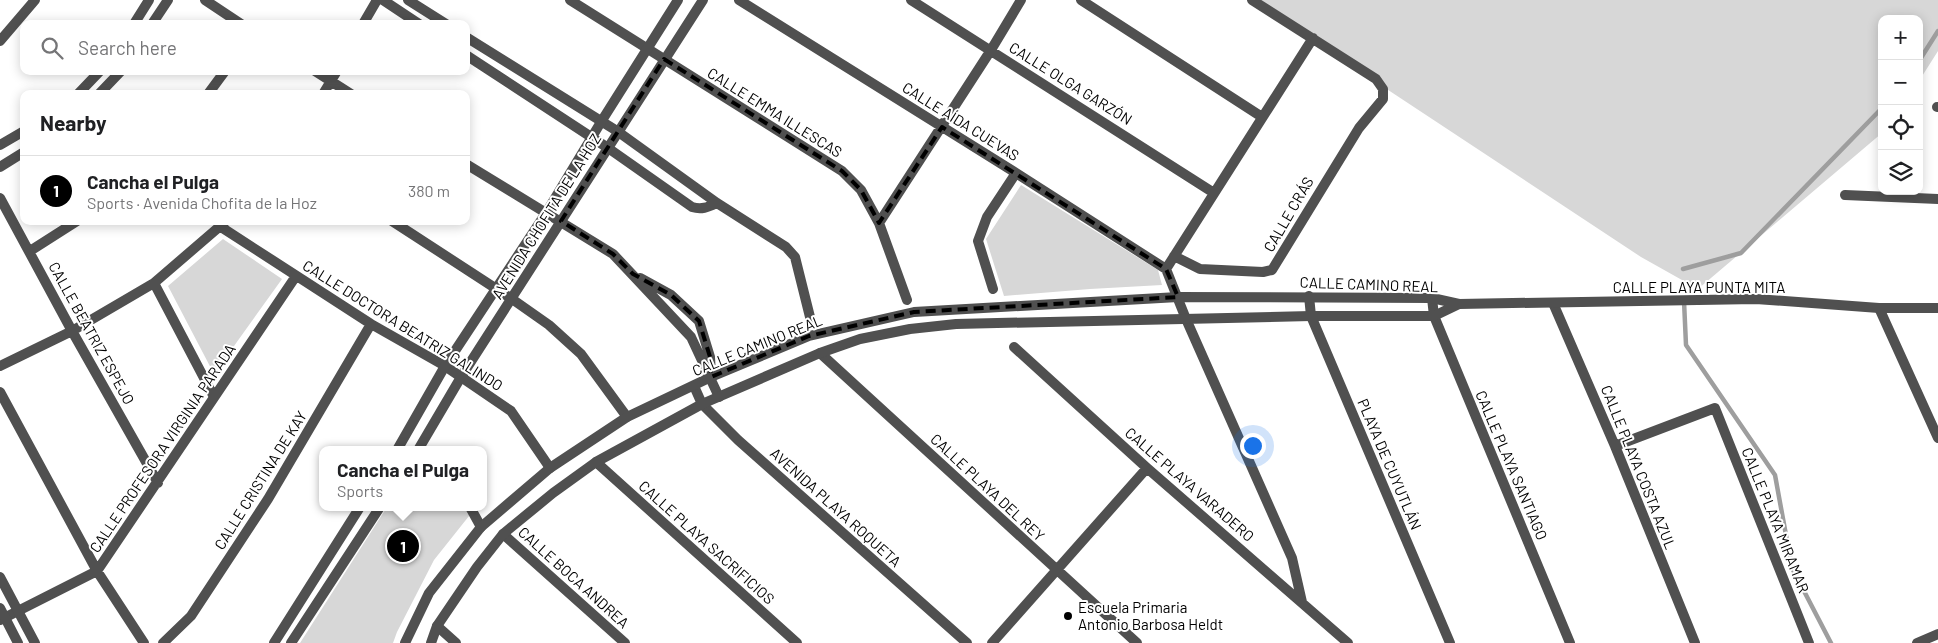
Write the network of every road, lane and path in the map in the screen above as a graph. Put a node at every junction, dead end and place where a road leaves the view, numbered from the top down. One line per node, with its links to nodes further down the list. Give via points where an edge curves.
1 (35, 0): 24 (street)
2 (149, 0): 16 (street)
3 (168, 0): 17 (street)
4 (205, 0): 18 (street)
5 (377, 0): 19 (street)
6 (382, 0): 20 (street)
7 (408, 0): 21 (street)
8 (571, 0): 25 (street, CALLE EMMA ILLESCAS)
9 (678, 0): 25 (street, AVENIDA CHOFITA DE LA HOZ)
10 (703, 0): 28 (street, AVENIDA CHOFITA DE LA HOZ)
11 (739, 0): 42 (street, CALLE AÍDA CUEVAS)
12 (911, 0): 26 (street, CALLE OLGA GARZÓN)
13 (1021, 0): 26 (street)
14 (1080, 0): 40 (street)
15 (1252, 0): 22 (street)
16 (136, 20)
17 (155, 20)
18 (235, 20)
19 (366, 20)
20 (413, 20)
21 (440, 20)
22 (1313, 38): 40 (street); 65 (street, CALLE CRÁS, via 1376,79 1383,89 1383,99 1349,143 1272,270 1200,269)
23 (470, 40): 41 (street)
24 (0, 41)
25 (646, 49): 28 (street, CALLE EMMA ILLESCAS); 41 (street, AVENIDA CHOFITA DE LA HOZ)
26 (991, 50): 42 (street); 52 (street, CALLE OLGA GARZÓN)
27 (470, 58): 45 (street)
28 (664, 59): 43 (street, AVENIDA CHOFITA DE LA HOZ); 59 (street, CALLE EMMA ILLESCAS, via 842,171 861,190)
29 (96, 75): 35 (street)
30 (117, 75): 36 (street)
31 (222, 75): 37 (street)
32 (321, 75): 34 (street)
33 (335, 75): 34 (street)
34 (331, 81): 38 (street); 39 (street)
35 (82, 90)
36 (103, 90)
37 (211, 90)
38 (325, 90)
39 (346, 90)
40 (1262, 117): 52 (street)
41 (601, 122): 43 (street); 45 (street, AVENIDA CHOFITA DE LA HOZ)
42 (942, 126): 51 (street, CALLE AÍDA CUEVAS); 59 (street)
43 (617, 131): 47 (street, AVENIDA CHOFITA DE LA HOZ); 56 (street)
44 (20, 134): 46 (street)
45 (592, 138): 47 (street); 57 (street, AVENIDA CHOFITA DE LA HOZ)
46 (0, 146)
47 (608, 148): 56 (street, via 692,207 707,208); 58 (street, AVENIDA CHOFITA DE LA HOZ)
48 (20, 154): 50 (street)
49 (470, 166): 57 (street)
50 (0, 167)
51 (1016, 173): 66 (street, CALLE AÍDA CUEVAS); 71 (street, via 988,217 978,240)
52 (1214, 192): 65 (street)
53 (1845, 195): 55 (street)
54 (0, 198): 64 (street, CALLE BEATRIZ ESPEJO)
55 (1938, 199)
56 (717, 203): 84 (street, via 786,247 795,257)
57 (546, 213): 58 (street); 70 (street, AVENIDA CHOFITA DE LA HOZ)
58 (561, 221): 67 (street, via 613,254); 75 (street, AVENIDA CHOFITA DE LA HOZ)
59 (878, 223): 76 (street, CALLE EMMA ILLESCAS)
60 (72, 225): 64 (street)
61 (222, 225): 69 (street)
62 (224, 225): 68 (street, CALLE DOCTORA BEATRIZ GALINDO)
63 (398, 225): 70 (street)
64 (30, 251): 86 (street, CALLE BEATRIZ ESPEJO)
65 (1174, 256): 66 (street)
66 (1166, 269): 73 (street)
67 (633, 274): 92 (street, via 690,337); 92 (street, via 671,294 699,321 710,357)
68 (296, 276): 85 (street, CALLE DOCTORA BEATRIZ GALINDO); 95 (street, CALLE PROFESORA VIRGINIA PARADA)
69 (154, 283): 86 (street); 95 (street)
70 (496, 289): 75 (street); 90 (street, AVENIDA CHOFITA DE LA HOZ)
71 (993, 289)
72 (1309, 296): 73 (street, CALLE CAMINO REAL); 74 (street, CALLE CAMINO REAL); 81 (street, PLAYA DE CUYUTLÁN)
73 (1178, 297): 83 (street); 92 (street, CALLE CAMINO REAL, via 914,312 809,336)
74 (1432, 298): 78 (street, CALLE CAMINO REAL); 82 (street, CALLE PLAYA SANTIAGO)
75 (512, 299): 91 (street, AVENIDA CHOFITA DE LA HOZ); 98 (street, via 549,325 581,354)
76 (907, 300)
77 (1553, 303): 78 (street, CALLE PLAYA PUNTA MITA); 79 (street, CALLE PLAYA PUNTA MITA, via 1756,299); 102 (street, CALLE PLAYA COSTA AZUL)
78 (1459, 304): 82 (street, CALLE CAMINO REAL)
79 (1879, 308): 80 (street, CALLE PLAYA PUNTA MITA); 99 (street)
80 (1938, 308)
81 (1310, 316): 82 (street, CALLE CAMINO REAL); 83 (street, CALLE CAMINO REAL); 137 (street, PLAYA DE CUYUTLÁN)
82 (1434, 316): 138 (street, CALLE PLAYA SANTIAGO)
83 (1186, 319): 88 (street, CALLE CAMINO REAL, via 938,326 860,339); 117 (street, via 1292,558)
84 (811, 321)
85 (371, 324): 90 (street, CALLE DOCTORA BEATRIZ GALINDO); 125 (street, CALLE CRISTINA DE KAY, via 258,514 191,616)
86 (72, 331): 89 (street); 106 (street, CALLE BEATRIZ ESPEJO)
87 (1014, 347): 105 (street, CALLE PLAYA VARADERO)
88 (820, 353): 96 (street, CALLE CAMINO REAL); 114 (street, CALLE PLAYA DEL REY)
89 (0, 366)
90 (445, 366): 91 (street, CALLE DOCTORA BEATRIZ GALINDO); 100 (street, AVENIDA CHOFITA DE LA HOZ)
91 (461, 376): 101 (street, AVENIDA CHOFITA DE LA HOZ); 104 (street, CALLE DOCTORA BEATRIZ GALINDO, via 511,411)
92 (711, 377): 93 (street, CALLE CAMINO REAL); 96 (street)
93 (694, 386): 97 (street, AVENIDA PLAYA ROQUETA); 98 (street, CALLE CAMINO REAL)
94 (0, 392): 115 (street)
95 (214, 396): 106 (street, CALLE PROFESORA VIRGINIA PARADA)
96 (719, 397): 97 (street, CALLE CAMINO REAL)
97 (702, 404): 103 (street, CALLE CAMINO REAL); 133 (street, AVENIDA PLAYA ROQUETA, via 738,440)
98 (627, 417): 104 (street, CALLE CAMINO REAL)
99 (1938, 438)
100 (402, 446)
101 (420, 446)
102 (1615, 446): 139 (street, CALLE PLAYA COSTA AZUL); 140 (street, CALLE PLAYA MIRAMAR, via 1715,408)
103 (596, 462): 111 (street, CALLE CAMINO REAL); 132 (street, CALLE PLAYA SACRIFICIOS)
104 (550, 468): 110 (street, CALLE CAMINO REAL)
105 (1147, 468): 114 (street); 117 (street, CALLE PLAYA VARADERO)
106 (158, 483): 115 (street, CALLE PROFESORA VIRGINIA PARADA)
107 (357, 511): 112 (street)
108 (377, 511): 113 (street)
109 (472, 511): 110 (street)
110 (481, 527): 128 (street, CALLE CAMINO REAL, via 429,593)
111 (503, 534): 120 (street, CALLE CAMINO REAL); 131 (street, CALLE BOCA ANDREA)
112 (328, 557): 113 (street); 126 (street)
113 (341, 565): 127 (street)
114 (1056, 570): 134 (street); 135 (street, CALLE PLAYA DEL REY)
115 (97, 571): 118 (street, CALLE PROFESORA VIRGINIA PARADA); 124 (street)
116 (0, 577): 118 (street)
117 (1302, 602): 136 (street, CALLE PLAYA VARADERO)
118 (18, 610): 119 (street, CALLE PROFESORA VIRGINIA PARADA); 123 (street)
119 (2, 615): 122 (street)
120 (437, 626): 129 (street, CALLE CAMINO REAL); 130 (street)
121 (1938, 634): 141 (street)
122 (18, 643)
123 (35, 643)
124 (144, 643)
125 (163, 643)
126 (274, 643)
127 (291, 643)
128 (405, 643)
129 (431, 643)
130 (456, 643)
131 (625, 643)
132 (797, 643)
133 (967, 643)
134 (992, 643)
135 (1137, 643)
136 (1348, 643)
137 (1450, 643)
138 (1570, 643)
139 (1695, 643)
140 (1809, 643)
141 (1917, 643)

